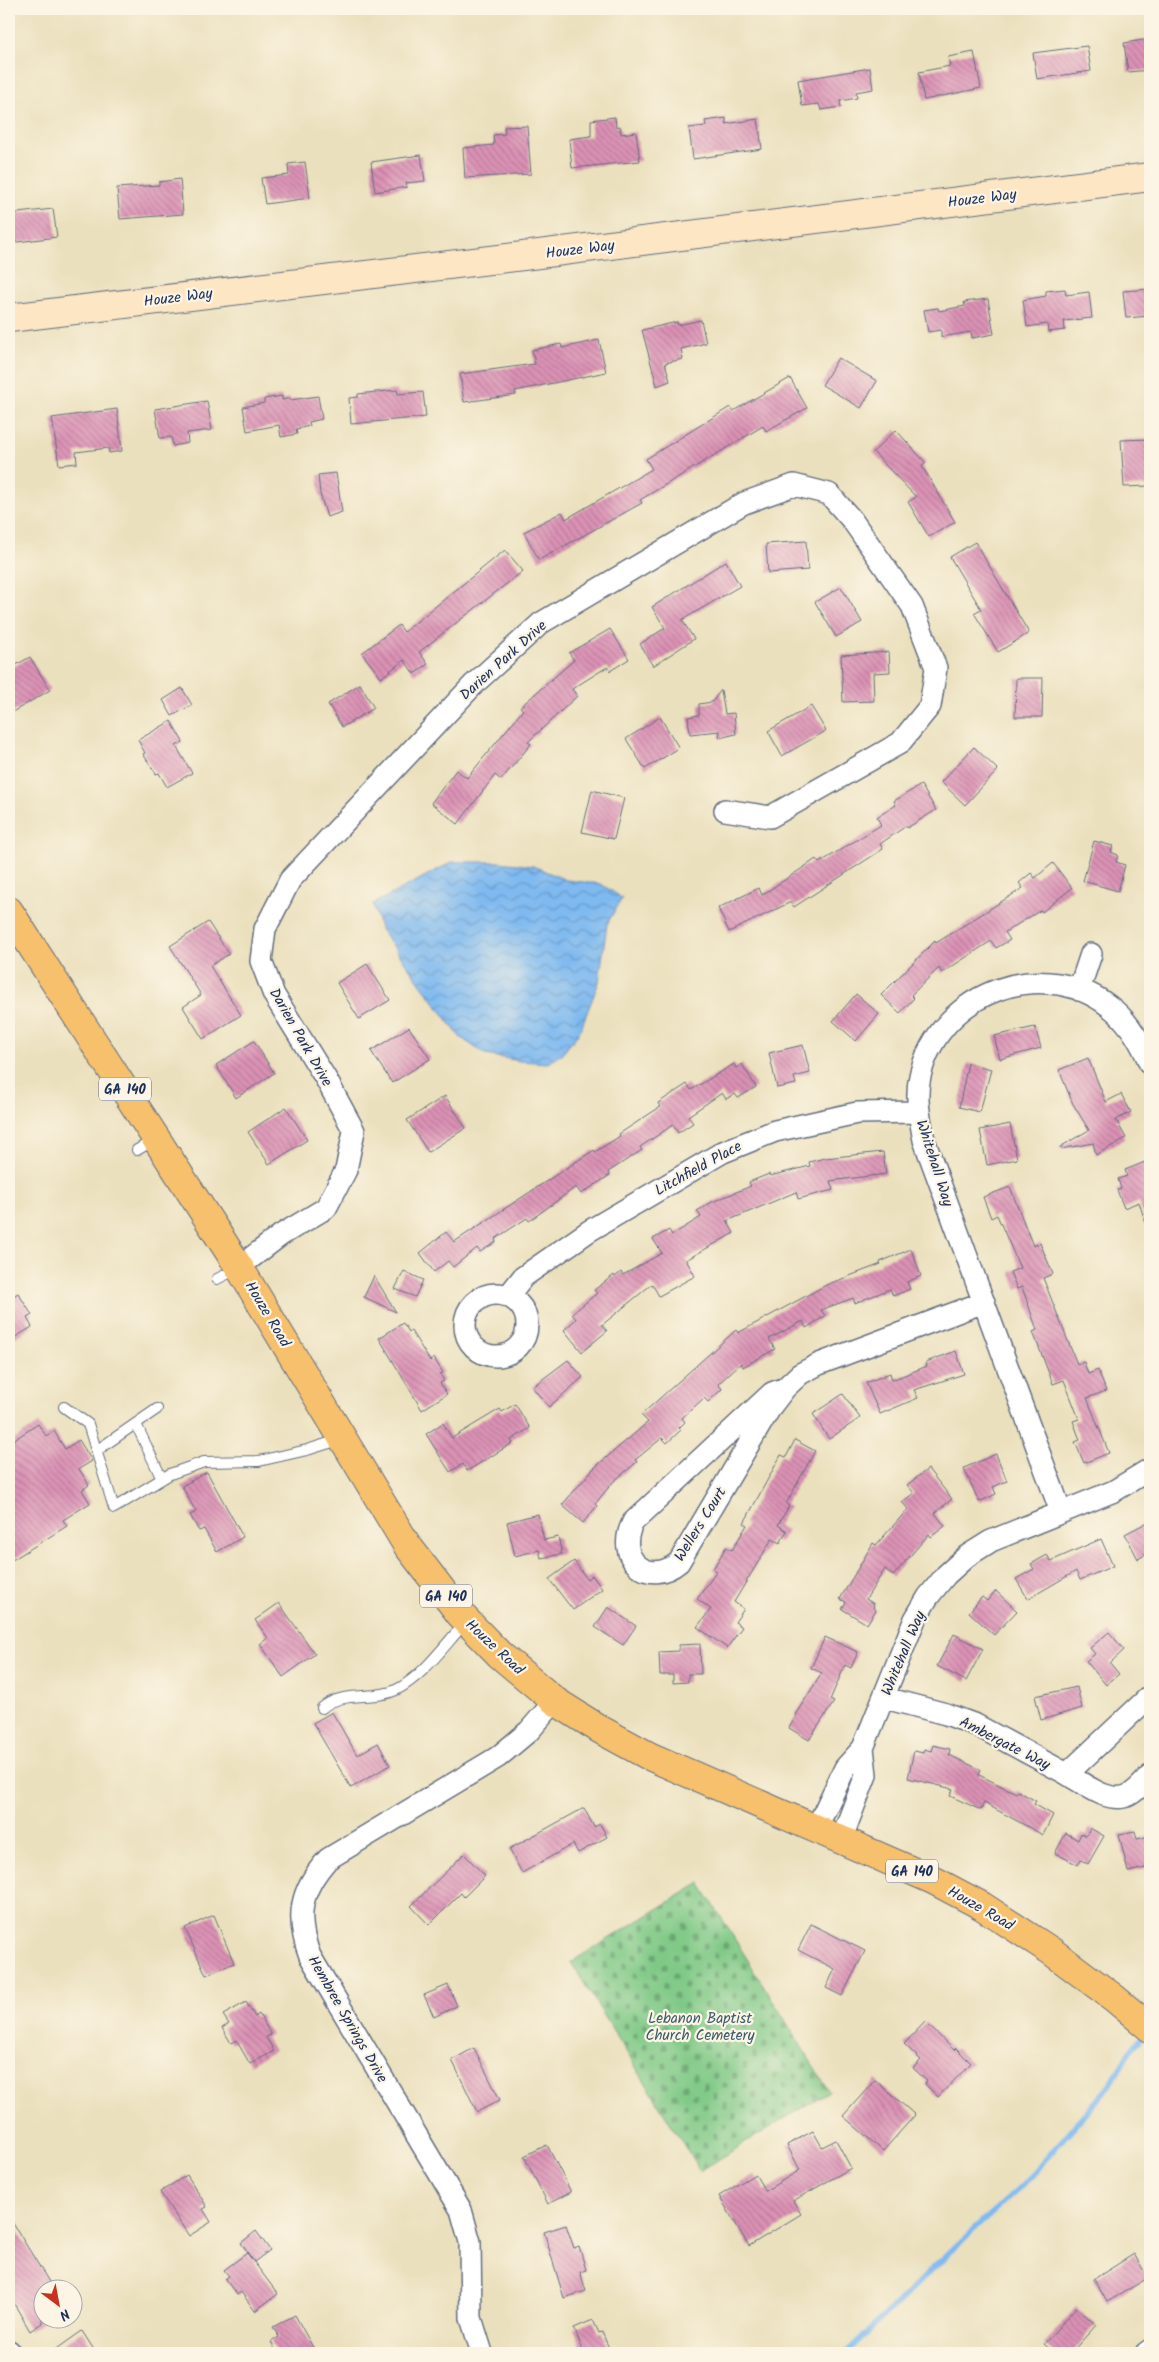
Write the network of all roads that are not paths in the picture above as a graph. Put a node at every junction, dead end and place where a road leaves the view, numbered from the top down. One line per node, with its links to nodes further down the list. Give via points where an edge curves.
1 (1150, 177): 2 (street, Houze Way)
2 (9, 318)
3 (725, 810): 9 (street, Darien Park Drive, via 770,817 900,743 930,706 936,668 912,606 852,520 829,494 794,485 744,503 541,622 474,684 290,880 265,929 261,961 274,995 354,1131 346,1170 326,1208)
4 (9, 911): 9 (main road, Houze Road / GA 140, via 147,1144)
5 (1091, 954): 6 (street)
6 (1079, 990): 7 (street, Whitehall Way, via 1097,999 1129,1025 1141,1042); 8 (street, Whitehall Way, via 1048,983 1020,984 990,992 967,1005 944,1026 929,1050 920,1077)
7 (1150, 1064)
8 (919, 1112): 10 (street, Litchfield Place, via 857,1113 775,1131 723,1152 589,1231 523,1276); 11 (street, Whitehall Way, via 924,1140)
9 (228, 1273): 16 (main road, Houze Road / GA 140)
10 (508, 1296)
11 (984, 1302): 12 (street, Wellers Court, via 819,1364); 20 (street, Whitehall Way)
12 (784, 1388): 12 (street, Wellers Court, via 772,1393 633,1522 627,1533 626,1546 638,1566 658,1572 672,1569 679,1562)
13 (64, 1408): 17 (lane, via 88,1424)
14 (157, 1409): 15 (lane)
15 (136, 1424): 17 (lane); 19 (lane)
16 (342, 1438): 19 (lane, via 259,1461 204,1462); 21 (main road, Houze Road / GA 140, via 407,1545)
17 (96, 1451): 19 (lane, via 114,1508)
18 (1150, 1469): 20 (street, Whitehall Way, via 1114,1491)
19 (162, 1479)
20 (1061, 1512): 23 (street, Whitehall Way, via 991,1541 946,1575 916,1619)
21 (466, 1621): 24 (main road, Houze Road / GA 140, via 500,1655); 25 (lane, via 429,1664 396,1690 371,1697 338,1700)
22 (1150, 1696): 27 (street)
23 (884, 1698): 26 (street, Whitehall Way); 27 (street, Ambergate Way, via 976,1725)
24 (555, 1701): 29 (main road, Houze Road / GA 140, via 649,1756); 33 (street, Hembree Springs Drive, via 529,1731 498,1757 328,1858 311,1880 302,1906 301,1924 310,1956 461,2210 470,2242 471,2318)
25 (322, 1708)
26 (863, 1748): 29 (street, via 845,1768); 30 (street, via 866,1775)
27 (1067, 1774): 28 (street, Ambergate Way, via 1106,1796 1120,1798 1130,1795)
28 (1150, 1776)
29 (816, 1829): 30 (main road, Houze Road / GA 140)
30 (841, 1840): 31 (main road, Houze Road / GA 140, via 933,1880 982,1906 1051,1951)
31 (1150, 2028)
32 (1150, 2350): 34 (street)
33 (482, 2353)
34 (1146, 2353)

